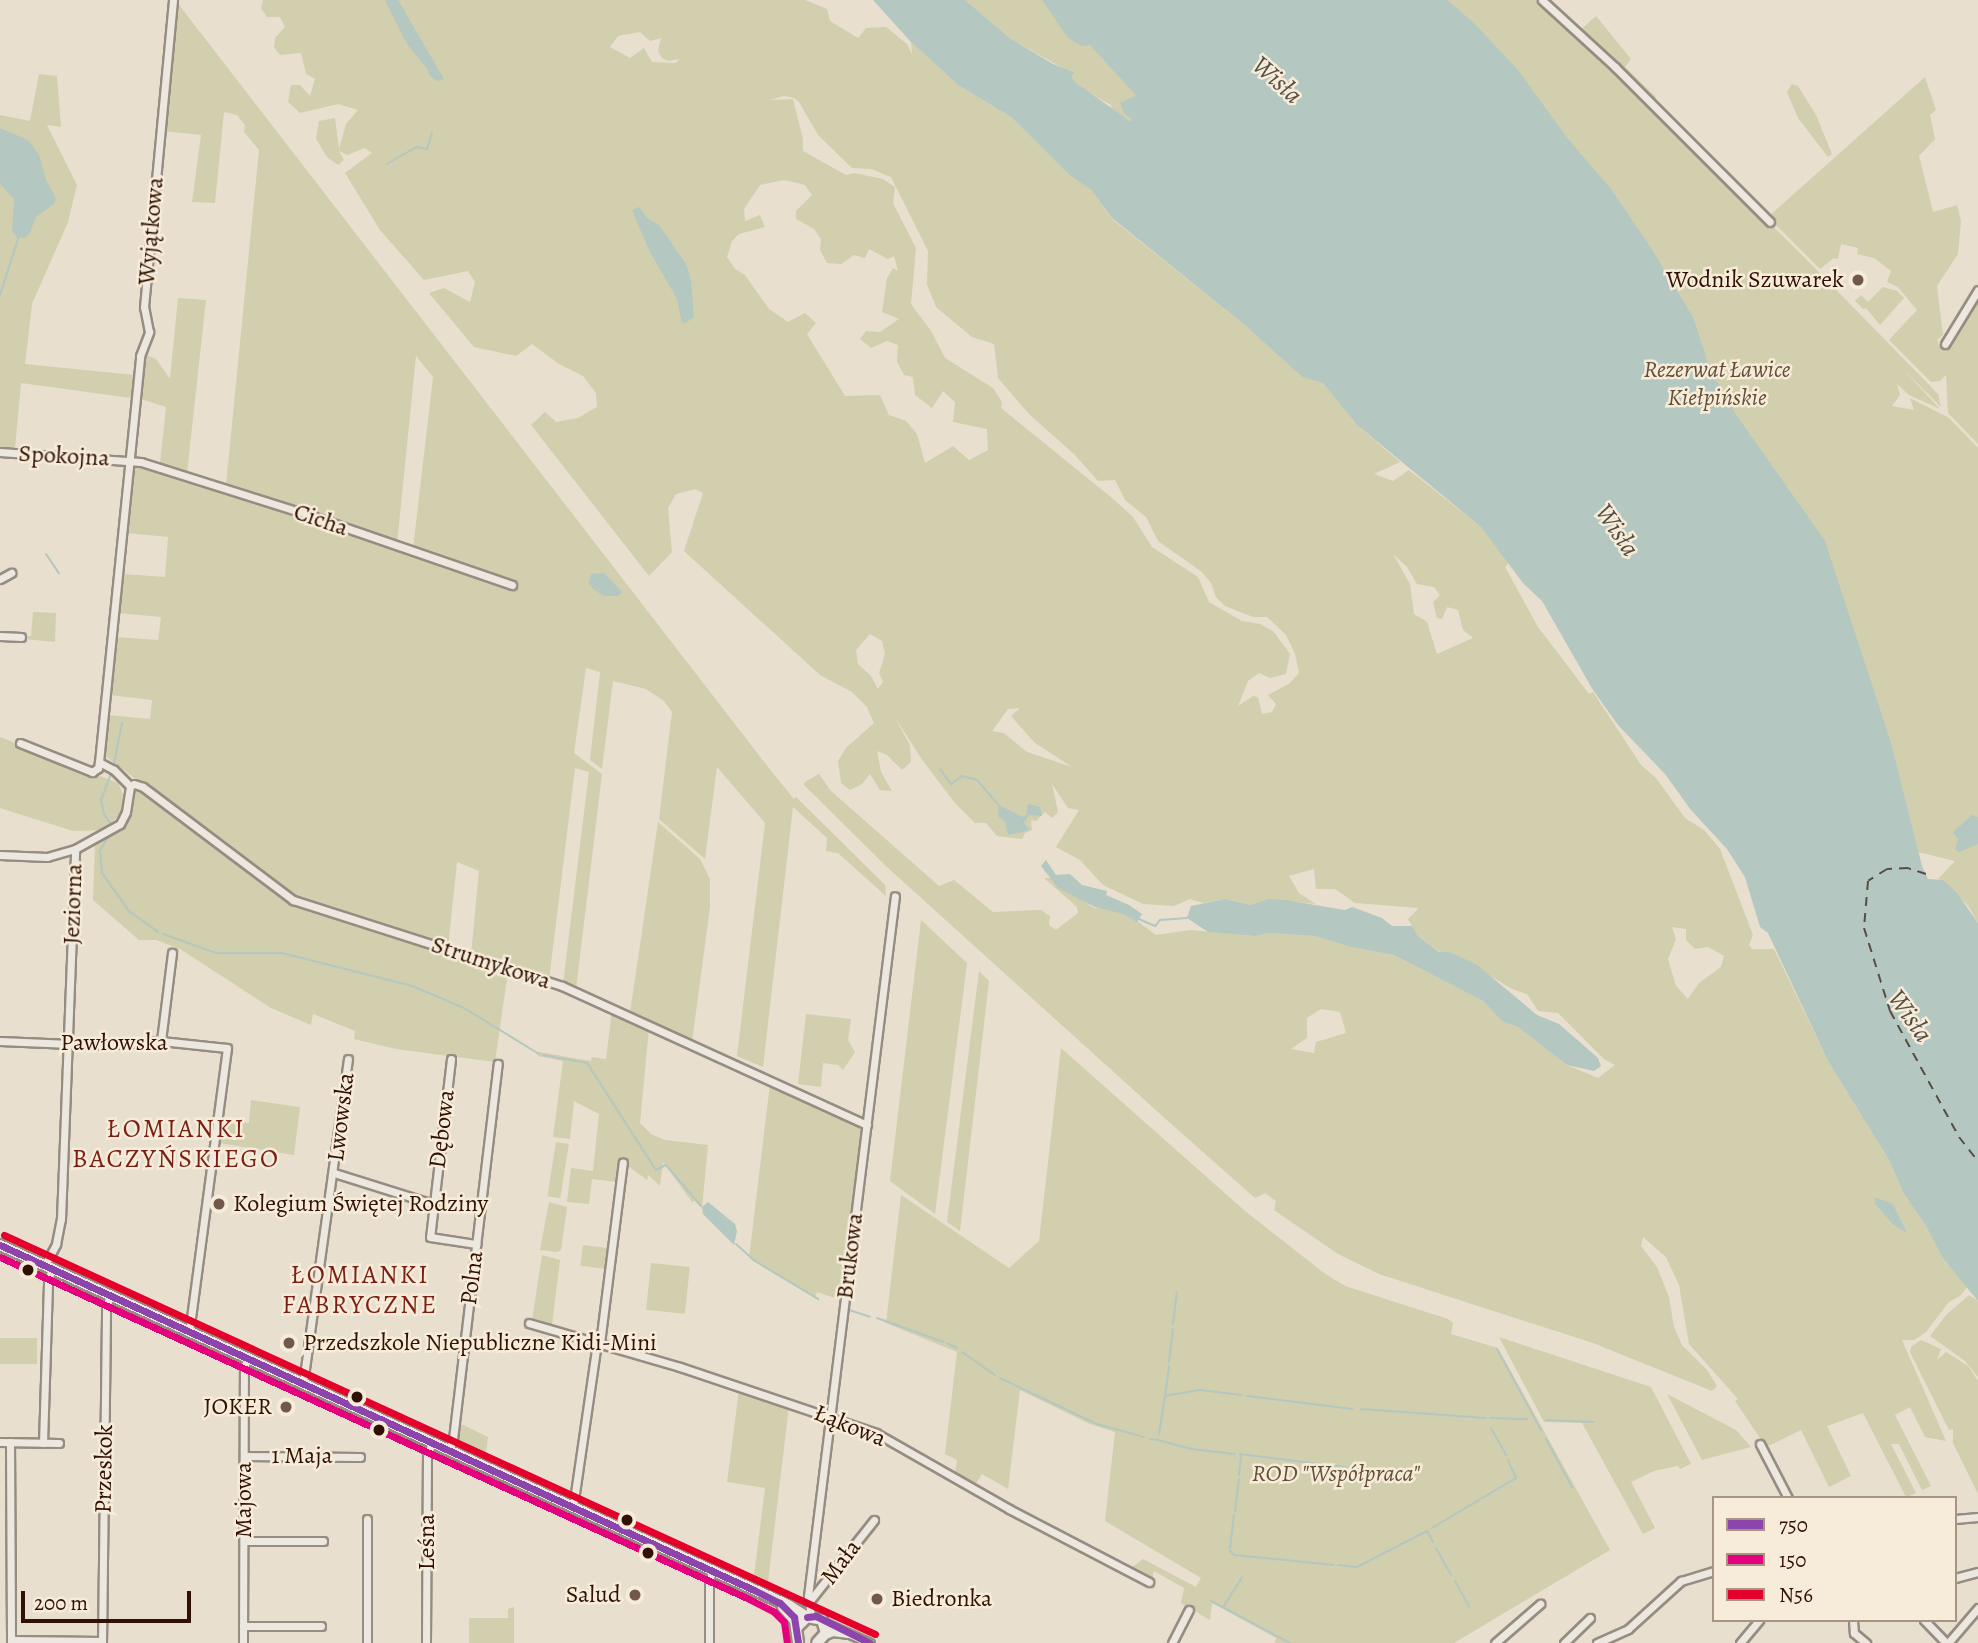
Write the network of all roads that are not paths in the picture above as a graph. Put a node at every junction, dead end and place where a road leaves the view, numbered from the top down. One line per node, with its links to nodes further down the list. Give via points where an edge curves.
1 (173, 0): 7 (street, Wyjątkowa, via 144,307 149,332 140,356)
2 (1542, 0): 3 (street)
3 (1770, 222)
4 (1978, 290): 5 (street)
5 (1945, 344)
6 (0, 452): 7 (street, Spokojna)
7 (128, 459): 10 (street, Cicha); 14 (street)
8 (11, 573): 9 (street)
9 (0, 579)
10 (512, 585)
11 (0, 636): 12 (street)
12 (21, 637)
13 (20, 743): 14 (street, via 92,772)
14 (99, 762): 15 (street)
15 (130, 786): 16 (street, Jeziorna, via 120,824); 26 (street, Strumykowa, via 144,787 293,900 562,986)
16 (75, 849): 17 (street, via 47,857); 22 (street, Jeziorna)
17 (0, 855)
18 (895, 896): 26 (street, Brukowa)
19 (172, 953): 21 (street)
20 (0, 1041): 22 (street, Pawłowska)
21 (161, 1041): 22 (street, Pawłowska); 35 (street, Pawłowska, via 227,1048)
22 (68, 1044): 32 (street, Jeziorna, via 61,1219)
23 (348, 1059): 28 (street, Lwowska)
24 (451, 1059): 29 (street, Dębowa)
25 (498, 1064): 30 (street, Polna)
26 (866, 1125): 39 (street, Brukowa)
27 (623, 1162): 36 (street)
28 (334, 1173): 29 (street); 38 (street, Lwowska)
29 (433, 1204): 30 (street, Dębowa, via 430,1237)
30 (476, 1244): 46 (street, Polna)
31 (0, 1245): 32 (street)
32 (49, 1267): 33 (street); 42 (street, Jeziorna)
33 (110, 1295): 35 (street); 80 (street, Przeskok)
34 (529, 1323): 36 (street, Łąkowa)
35 (189, 1331): 37 (street)
36 (598, 1343): 39 (street, Łąkowa); 50 (street)
37 (248, 1358): 38 (street); 47 (street, Majowa, via 244,1367)
38 (303, 1383): 44 (street)
39 (830, 1416): 61 (street, Łąkowa, via 876,1433); 62 (street, Brukowa)
40 (0, 1442): 41 (street)
41 (10, 1442): 42 (street); 79 (street)
42 (43, 1443): 43 (street)
43 (59, 1443)
44 (432, 1443): 46 (street); 83 (street, Leśna, via 427,1457)
45 (1760, 1444): 49 (street)
46 (449, 1450): 50 (street)
47 (244, 1456): 48 (street, 1 Maja); 55 (street, Majowa)
48 (360, 1457)
49 (1787, 1496)
50 (573, 1507): 57 (street)
51 (1978, 1517): 53 (street)
52 (367, 1519): 82 (street)
53 (1957, 1519)
54 (874, 1520): 62 (street, Mała)
55 (244, 1541): 56 (street); 73 (street, Majowa)
56 (323, 1541)
57 (712, 1571): 63 (street); 84 (street)
58 (1712, 1572): 78 (street, via 1681,1580)
59 (1978, 1572): 60 (street)
60 (1957, 1577)
61 (1149, 1582)
62 (808, 1601): 63 (street); 67 (street, Brukowa)
63 (784, 1604): 67 (street); 76 (street)
64 (1540, 1604): 87 (street)
65 (1978, 1608): 92 (street)
66 (1189, 1610): 86 (street)
67 (809, 1616): 72 (street); 76 (street)
68 (1590, 1618): 88 (street)
69 (1757, 1622): 90 (street)
70 (1855, 1622): 91 (street, via 1854,1633)
71 (1926, 1622): 92 (street)
72 (825, 1623): 75 (street); 77 (street)
73 (243, 1626): 74 (street); 81 (street, Majowa)
74 (321, 1626)
75 (852, 1635): 77 (street, via 834,1632); 85 (street)
76 (800, 1638)
77 (821, 1639)
78 (1620, 1639): 89 (street)
79 (11, 1642): 80 (street)
80 (102, 1642)
81 (243, 1643)
82 (367, 1643)
83 (426, 1643)
84 (709, 1643)
85 (870, 1643)
86 (1172, 1643)
87 (1495, 1643)
88 (1564, 1643)
89 (1597, 1643)
90 (1740, 1643)
91 (1866, 1643)
92 (1947, 1643)

